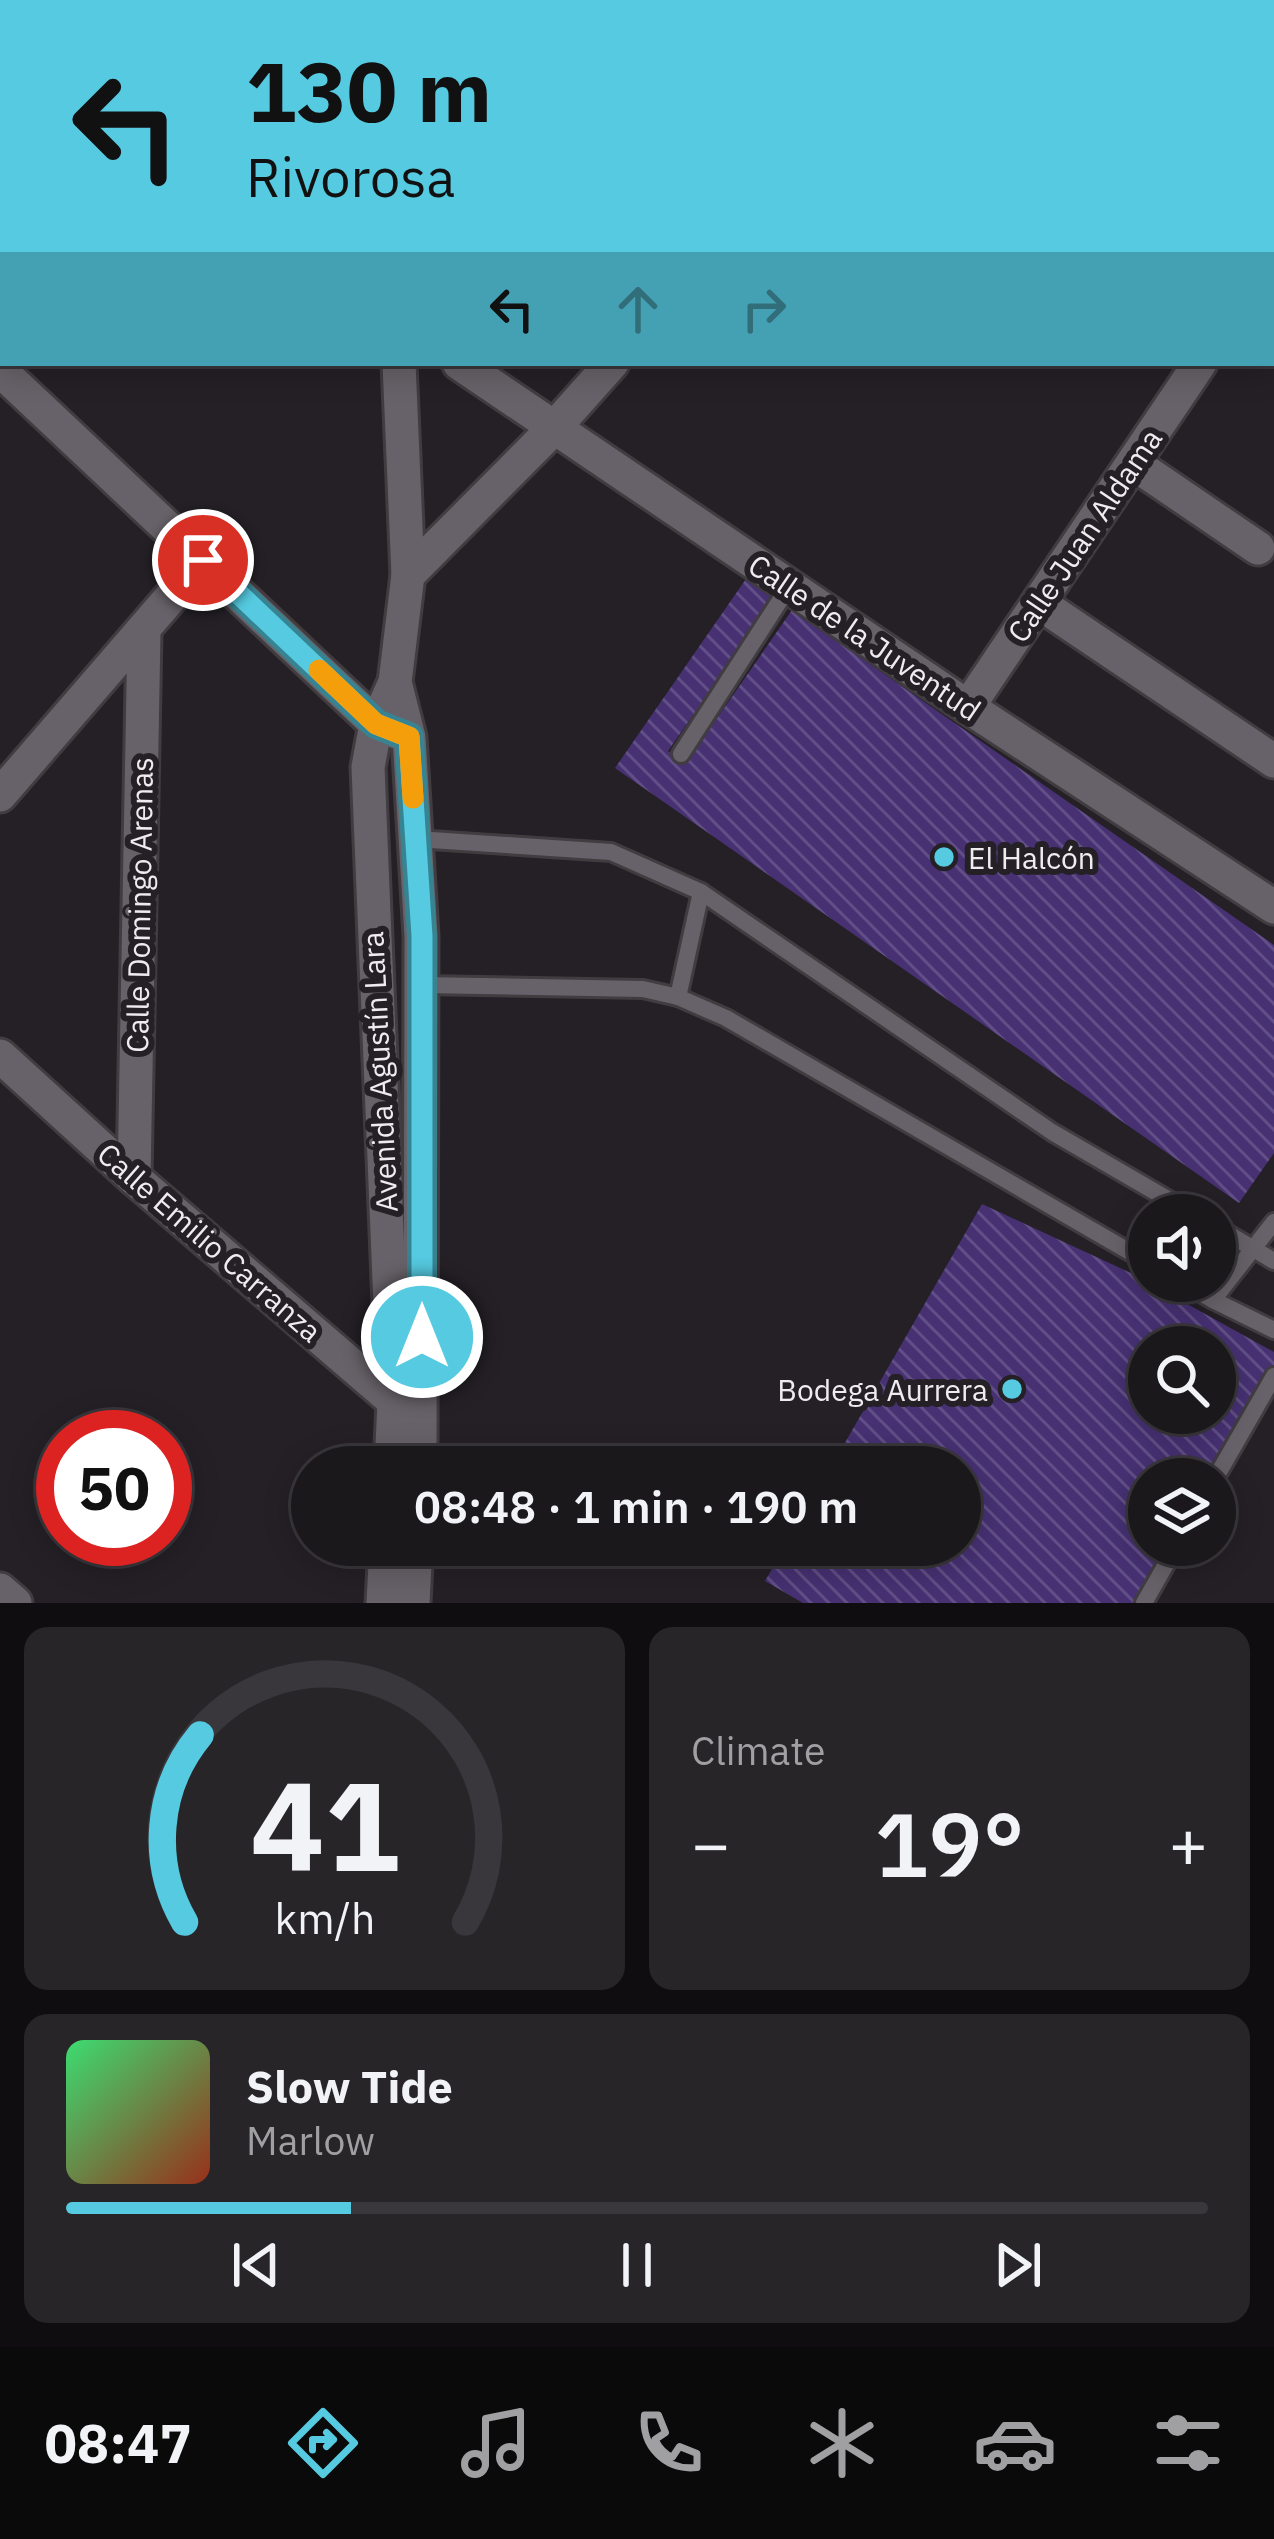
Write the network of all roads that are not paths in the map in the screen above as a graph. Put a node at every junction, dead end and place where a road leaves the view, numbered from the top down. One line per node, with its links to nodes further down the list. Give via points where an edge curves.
1 (398, 366): 10 (street, Avenida Agustín Lara)
2 (463, 366): 6 (street, Calle de la Juventud)
3 (609, 366): 6 (street)
4 (1198, 366): 7 (street, Calle Juan Aldama)
5 (0, 370): 9 (street)
6 (554, 428): 10 (street); 11 (street, Calle de la Juventud)
7 (1133, 464): 8 (street); 12 (street, Calle Juan Aldama)
8 (1258, 548)
9 (203, 560): 13 (street); 16 (street)
10 (408, 575): 14 (street, Avenida Agustín Lara)
11 (790, 585): 15 (street, Calle de la Juventud); 18 (lane)
12 (1040, 603): 15 (street, Calle Juan Aldama); 19 (street)
13 (145, 632): 20 (street); 29 (street, Calle Domingo Arenas)
14 (395, 682): 16 (street, Avenida Agustín Lara); 17 (street, Avenida Agustín Lara)
15 (968, 707): 23 (street, Calle de la Juventud)
16 (376, 724): 17 (street); 24 (street, Avenida Agustín Lara, via 368,767)
17 (409, 737): 21 (street, Avenida Agustín Lara)
18 (681, 754)
19 (1274, 761)
20 (0, 795)
21 (416, 839): 22 (lane, via 610,852); 25 (street, Avenida Agustín Lara)
22 (700, 892): 27 (lane); 30 (lane, via 1052,1132)
23 (1274, 907)
24 (372, 932): 25 (street); 40 (street, Avenida Agustín Lara)
25 (422, 936): 26 (street, Avenida Agustín Lara)
26 (422, 985): 27 (lane, via 643,989); 41 (street, Avenida Agustín Lara)
27 (678, 997): 34 (lane)
28 (0, 1056): 29 (street, Calle Emilio Carranza)
29 (134, 1178): 40 (street, Calle Emilio Carranza)
30 (1160, 1194)
31 (1274, 1222): 33 (lane)
32 (1236, 1239): 33 (lane)
33 (1255, 1250): 35 (lane); 36 (lane)
34 (1128, 1251)
35 (1274, 1261)
36 (1236, 1273)
37 (1217, 1302): 38 (lane)
38 (1274, 1330)
39 (1274, 1376): 44 (lane)
40 (394, 1402): 41 (street, Calle Emilio Carranza); 42 (street, Avenida Agustín Lara)
41 (421, 1425): 43 (street, Avenida Agustín Lara)
42 (392, 1446)
43 (420, 1446)
44 (1227, 1458)
45 (392, 1566): 49 (street)
46 (410, 1566): 49 (street)
47 (1165, 1566): 51 (lane)
48 (0, 1590): 50 (street)
49 (402, 1598)
50 (15, 1603)
51 (1144, 1603)

